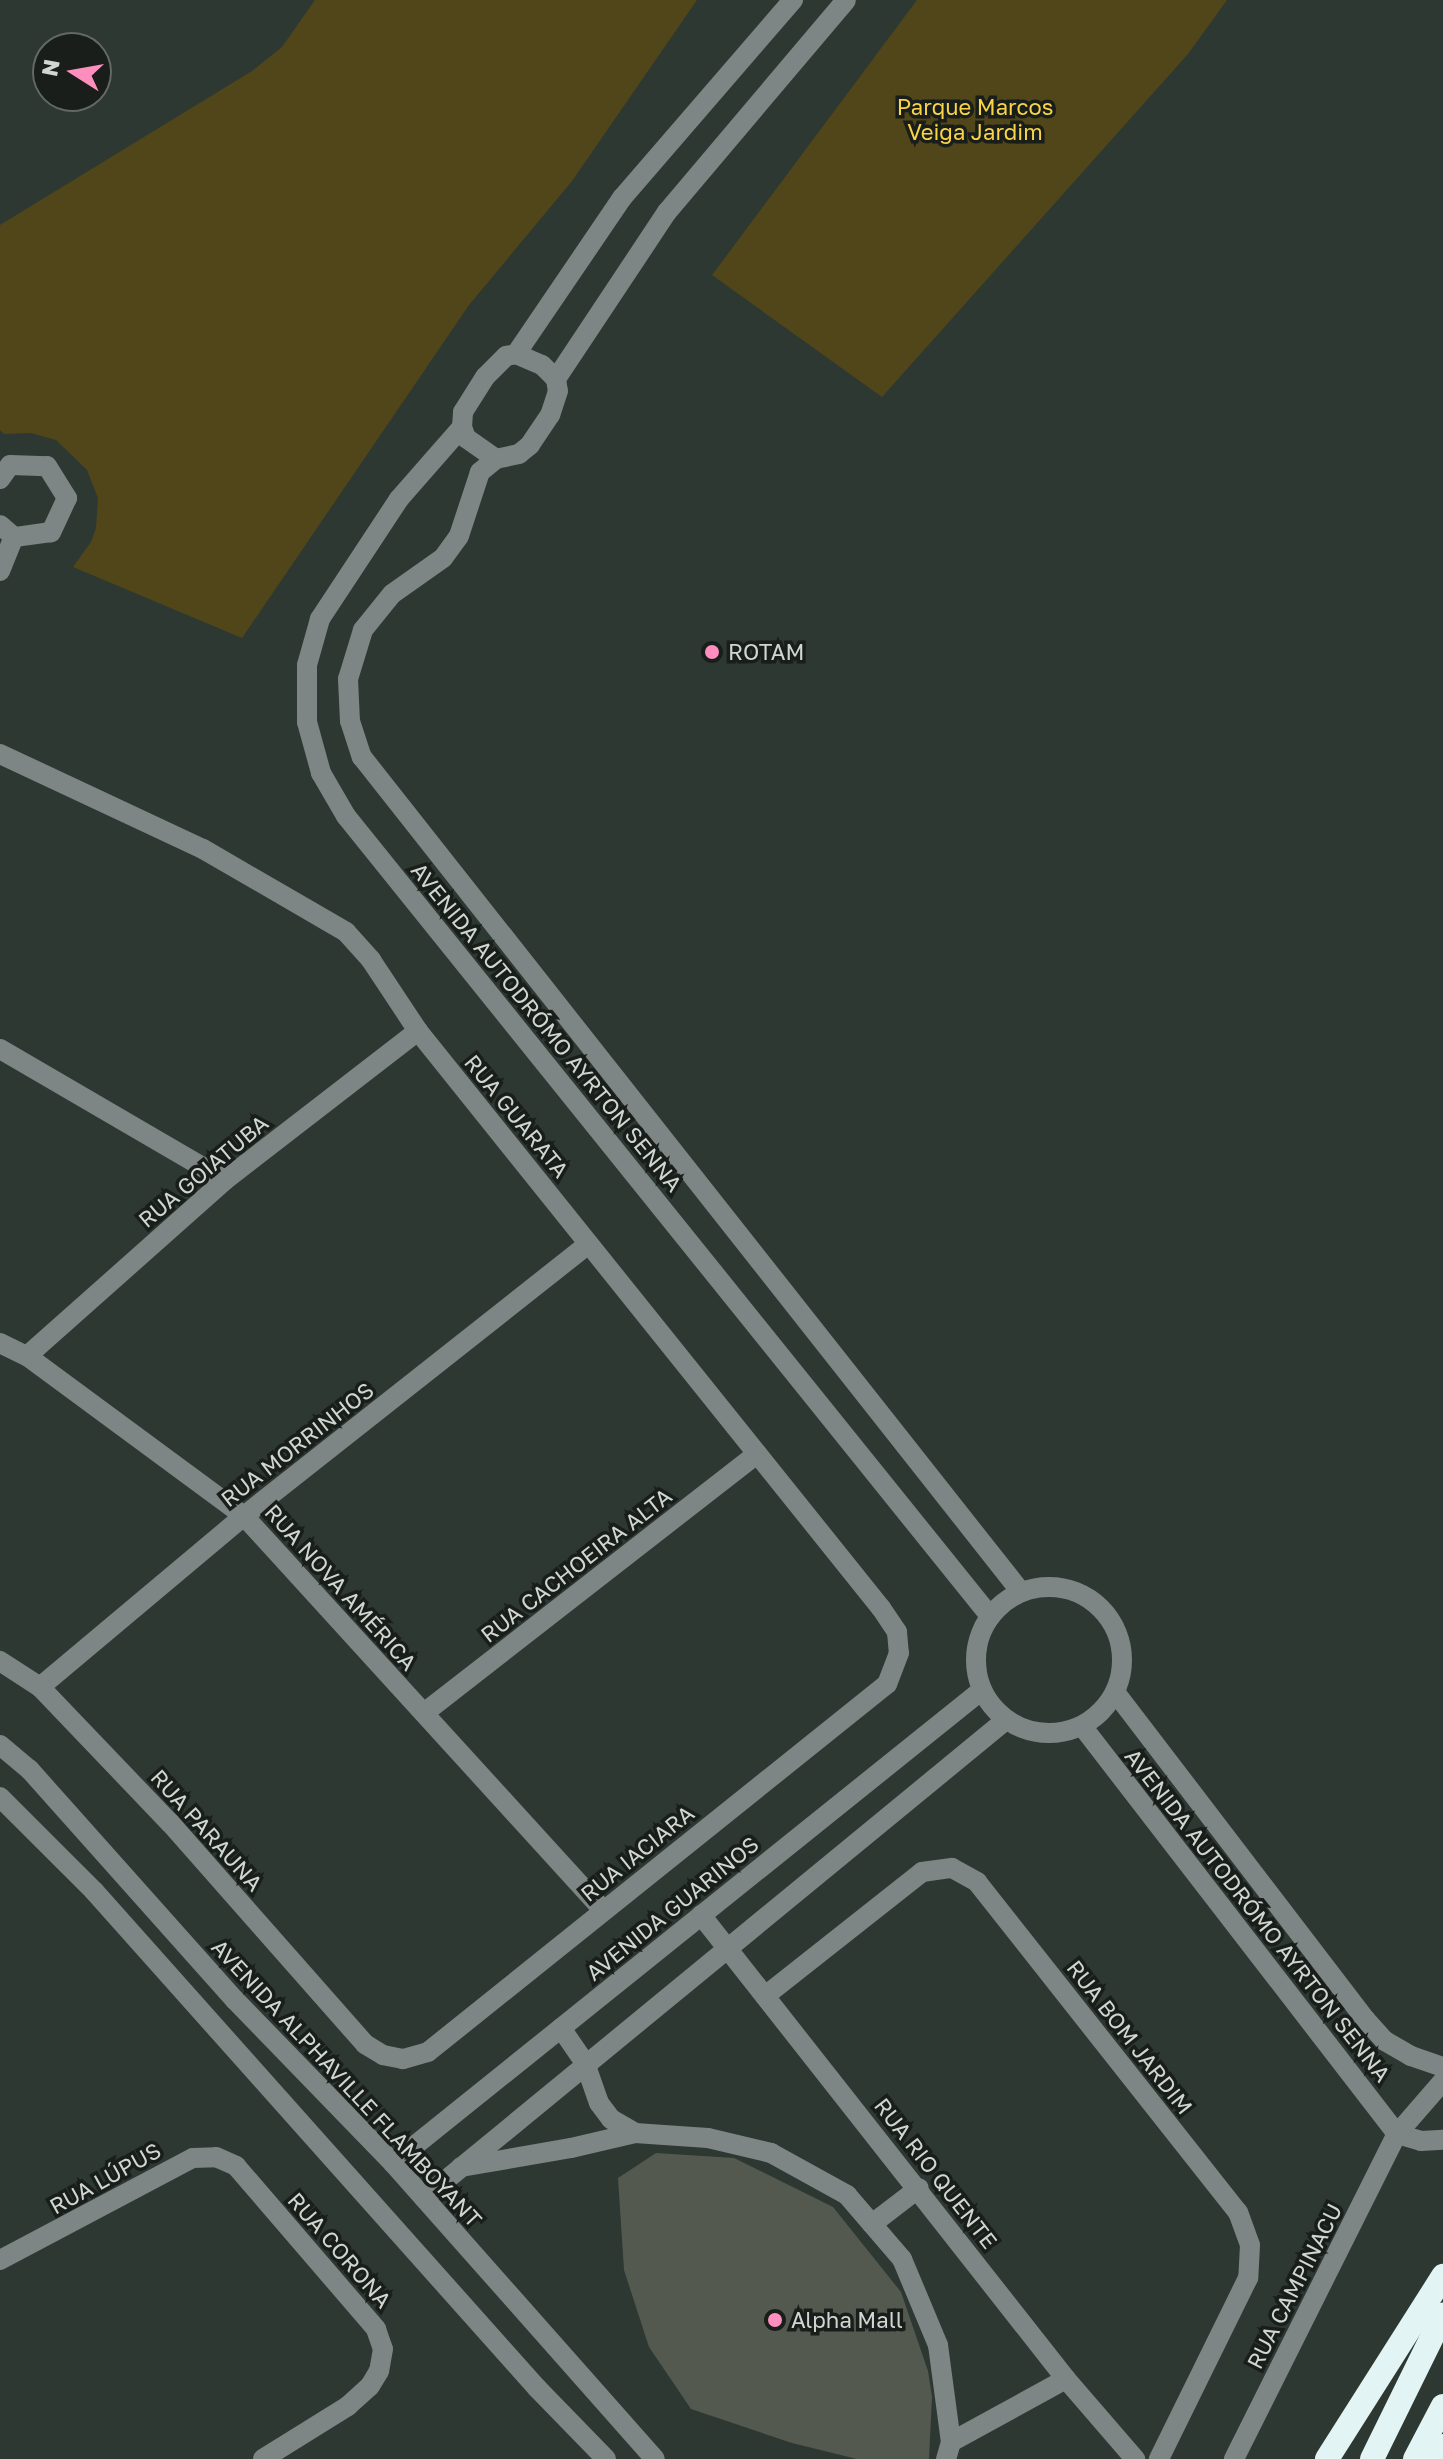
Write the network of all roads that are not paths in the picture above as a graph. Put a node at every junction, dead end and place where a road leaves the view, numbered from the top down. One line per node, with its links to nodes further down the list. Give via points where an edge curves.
1 (793, 0): 3 (street, AVENIDA AUTODRÓMO AYRTON SENNA, via 622,198)
2 (846, 0): 4 (street, AVENIDA AUTODRÓMO AYRTON SENNA, via 667,212)
3 (516, 354): 4 (street, via 531,358); 5 (street, AVENIDA AUTODRÓMO AYRTON SENNA, via 506,356 473,392)
4 (556, 379): 6 (street, AVENIDA AUTODRÓMO AYRTON SENNA, via 555,406 541,432 519,454)
5 (462, 427): 6 (street, via 474,446); 20 (street, AVENIDA AUTODRÓMO AYRTON SENNA, via 399,499 320,619 307,665 307,708 321,773 346,816)
6 (496, 459): 19 (street, AVENIDA AUTODRÓMO AYRTON SENNA, via 480,472 459,536 443,558 392,594 363,630 348,679 350,721 362,757)
7 (0, 479): 8 (street, via 10,465 47,466 67,498 51,532)
8 (7, 531): 9 (street)
9 (0, 571)
10 (0, 754): 11 (street, RUA GUARATA, via 203,849 346,932)
11 (418, 1031): 13 (street, RUA GOIATUBA); 14 (street, RUA GUARATA)
12 (0, 1049): 13 (street)
13 (225, 1180): 16 (street, RUA GOIATUBA)
14 (589, 1244): 17 (street, RUA GUARATA); 18 (street, RUA MORRINHOS)
15 (0, 1343): 16 (street, RUA NOVA AMÉRICA)
16 (27, 1356): 18 (street, RUA NOVA AMÉRICA)
17 (757, 1454): 21 (street, RUA GUARATA); 26 (street, RUA CACHOEIRA ALTA)
18 (244, 1516): 23 (street, RUA MORRINHOS); 26 (street, RUA NOVA AMÉRICA)
19 (1021, 1592): 20 (street); 25 (street, via 1046,1586 1070,1589 1093,1601 1110,1619 1122,1668)
20 (990, 1616): 24 (street, via 976,1651)
21 (897, 1632): 31 (street, RUA IACIARA, via 899,1653 887,1684)
22 (0, 1661): 23 (street, RUA PARAUNA)
23 (40, 1687): 38 (street, RUA PARAUNA, via 170,1823)
24 (982, 1690): 27 (street); 32 (street, AVENIDA GUARINOS)
25 (1115, 1692): 28 (street); 40 (street, AVENIDA AUTODRÓMO AYRTON SENNA, via 1365,2019 1385,2041)
26 (424, 1713): 31 (street, RUA NOVA AMÉRICA)
27 (1006, 1720): 28 (street, via 1043,1734); 33 (street)
28 (1082, 1726): 43 (street, AVENIDA AUTODRÓMO AYRTON SENNA)
29 (0, 1745): 35 (street, AVENIDA ALPHAVILLE FLAMBOYANT, via 29,1769)
30 (0, 1797): 36 (street, via 94,1891)
31 (604, 1911): 38 (street, RUA IACIARA, via 428,2052 403,2059)
32 (701, 1915): 33 (street, RUA RIO QUENTE); 37 (street, AVENIDA GUARINOS)
33 (726, 1947): 34 (street, RUA RIO QUENTE); 39 (street)
34 (765, 1996): 48 (street, RUA RIO QUENTE); 62 (street, RUA BOM JARDIM, via 922,1872 952,1868 977,1882 1238,2212 1250,2245 1248,2278)
35 (235, 2000): 36 (street); 45 (street, AVENIDA ALPHAVILLE FLAMBOYANT)
36 (210, 2023): 59 (street)
37 (561, 2028): 39 (street); 45 (street, AVENIDA GUARINOS)
38 (365, 2044)
39 (585, 2063): 42 (street, via 599,2103 611,2119); 47 (street)
40 (1443, 2067)
41 (1443, 2081): 43 (street, RUA CAMPINACU)
42 (635, 2133): 47 (street); 50 (street, via 708,2138 771,2153 847,2195)
43 (1397, 2134): 44 (street); 63 (street, RUA CAMPINACU)
44 (1443, 2140)
45 (393, 2163): 49 (street, AVENIDA ALPHAVILLE FLAMBOYANT)
46 (236, 2166): 51 (street, RUA LÚPUS, via 216,2157 193,2158); 58 (street, RUA CORONA, via 376,2329 383,2349 370,2386 348,2406)
47 (461, 2167): 49 (street)
48 (919, 2188): 50 (street); 54 (street, RUA RIO QUENTE)
49 (424, 2198): 60 (street, AVENIDA ALPHAVILLE FLAMBOYANT)
50 (872, 2224): 57 (street, via 902,2259 938,2345)
51 (0, 2260)
52 (1443, 2276): 64 (highway)
53 (1443, 2315): 65 (highway)
54 (1066, 2379): 57 (street); 61 (street, RUA RIO QUENTE)
55 (1443, 2406): 66 (highway)
56 (1443, 2446): 67 (highway)
57 (949, 2450)
58 (263, 2459)
59 (606, 2459)
60 (655, 2459)
61 (1135, 2459)
62 (1159, 2459)
63 (1234, 2459)
64 (1327, 2459)
65 (1372, 2459)
66 (1415, 2459)
67 (1438, 2459)

